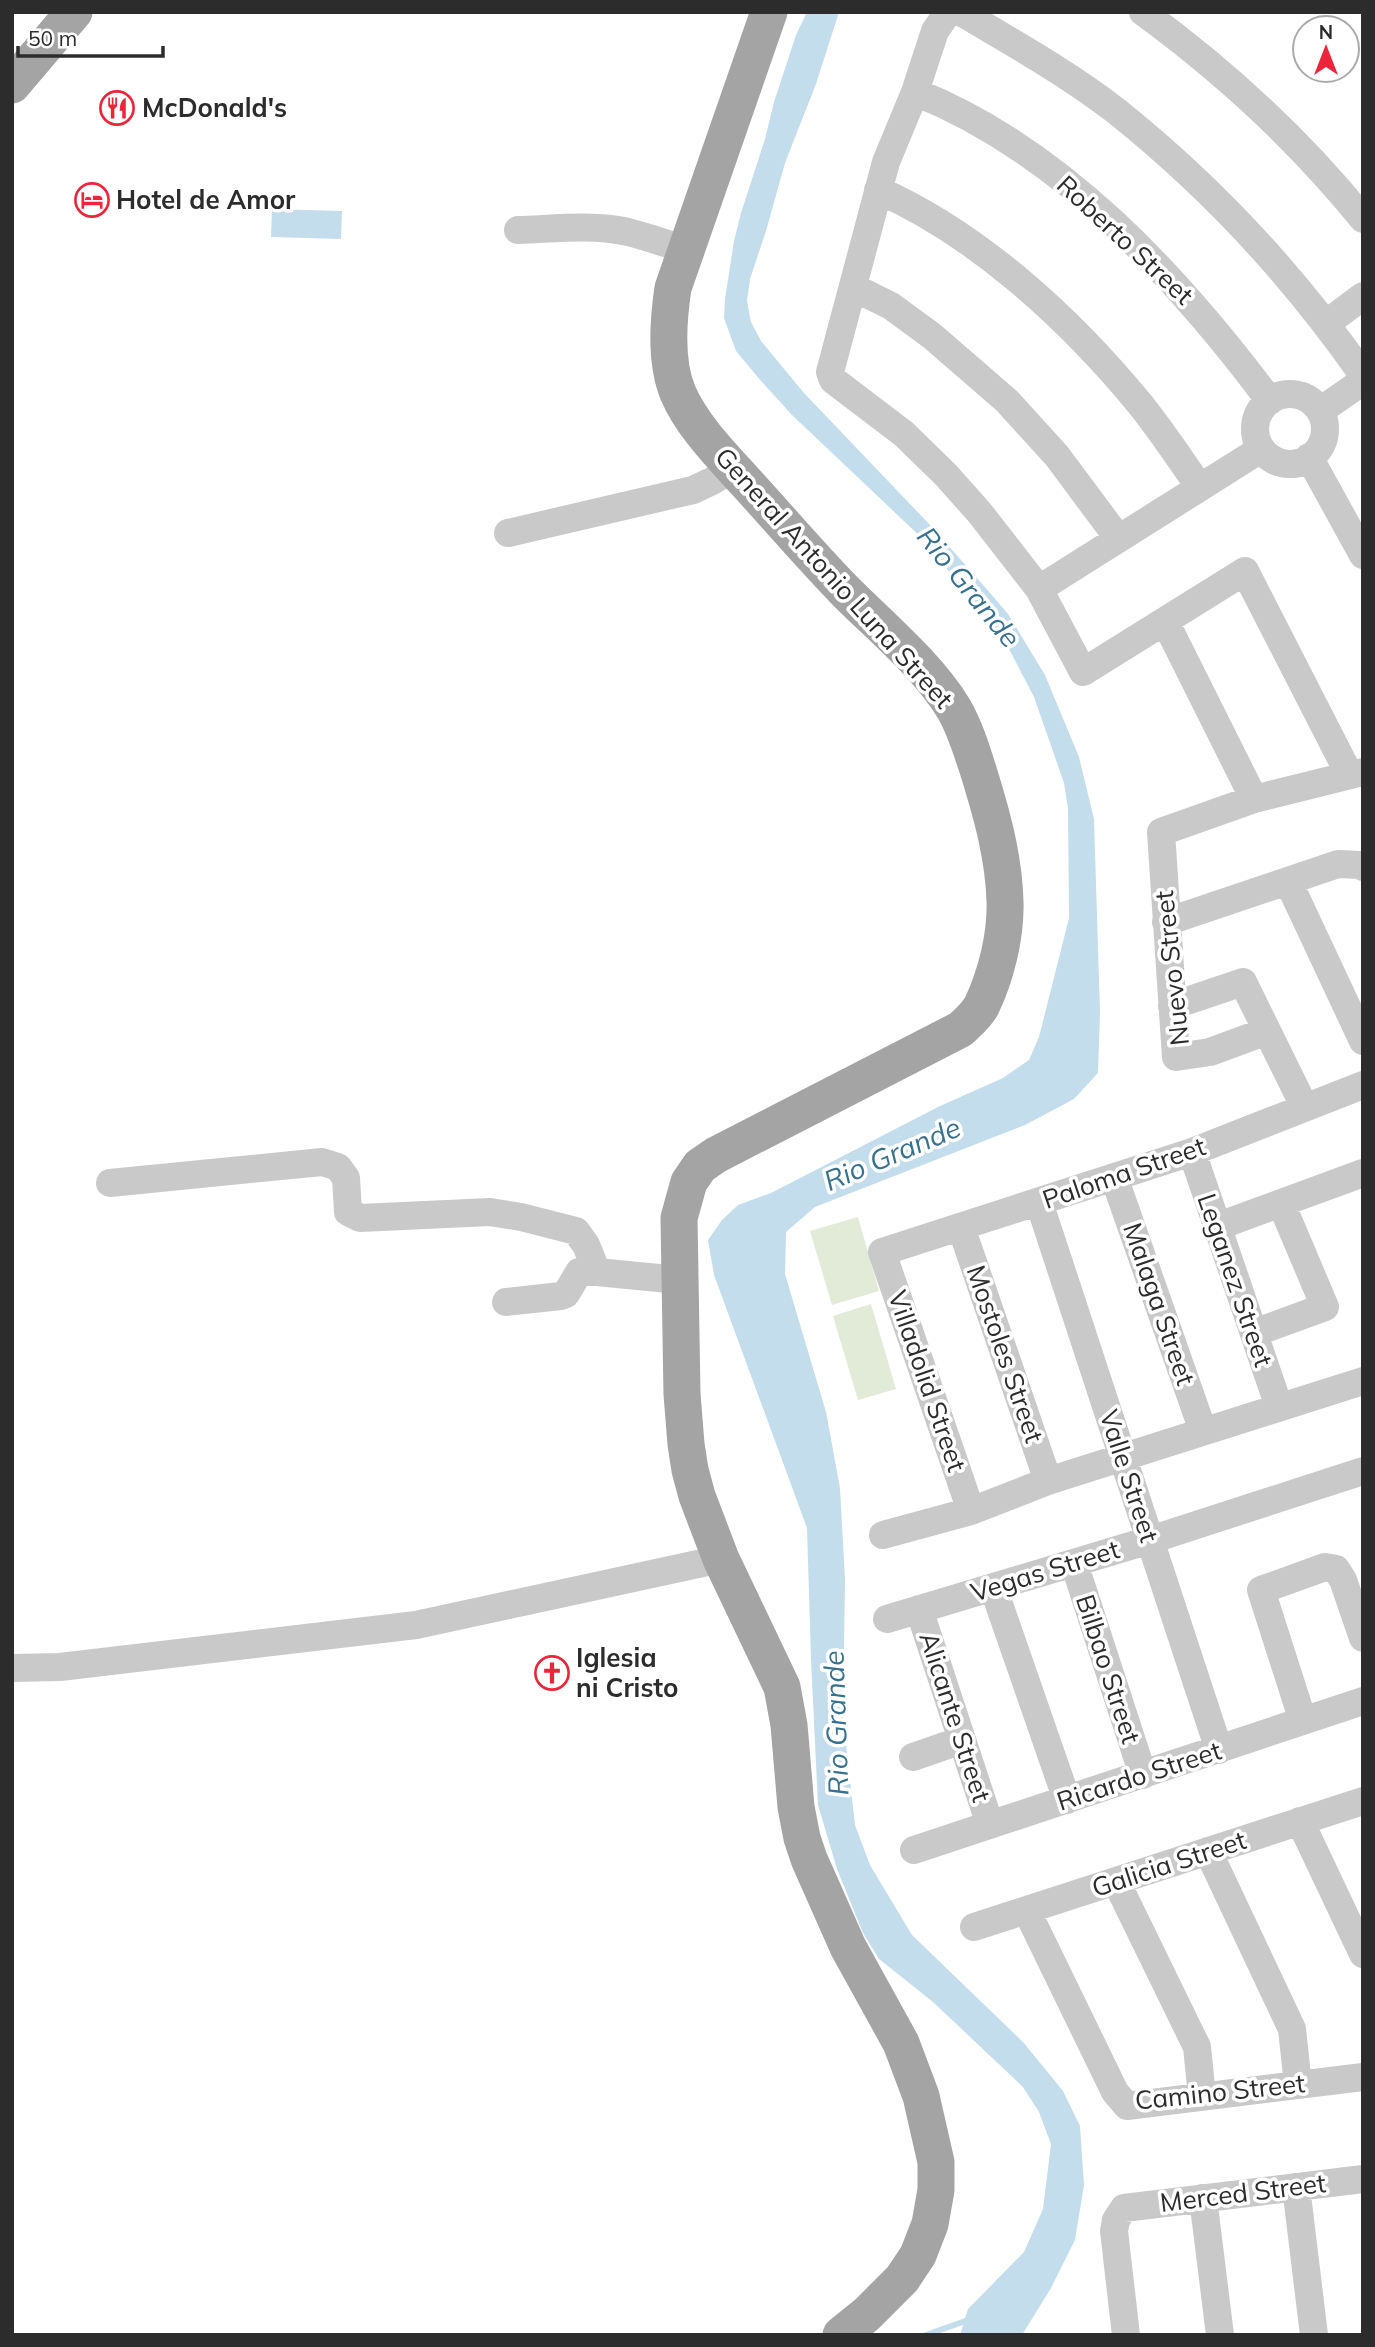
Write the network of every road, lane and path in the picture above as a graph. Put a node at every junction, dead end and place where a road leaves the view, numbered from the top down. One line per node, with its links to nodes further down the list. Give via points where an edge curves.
1 (74, 12): 6 (main road)
2 (769, 12): 11 (main road, General Antonio Luna Street)
3 (948, 12): 7 (street, via 934,31)
4 (961, 12): 14 (street, via 1114,110 1206,190)
5 (1143, 12): 9 (street, via 1189,46 1282,130)
6 (12, 85)
7 (915, 93): 8 (street); 17 (street, Roberto Street, via 953,107 1014,146 1115,224 1196,308)
8 (878, 190): 12 (street); 22 (street, via 952,230 1045,304 1141,405)
9 (1363, 219)
10 (517, 230): 11 (street, via 607,229)
11 (687, 250): 21 (main road, General Antonio Luna Street, via 669,313 673,374 688,410)
12 (853, 287): 24 (street, via 891,306 932,336 1007,401 1057,456); 26 (street, via 830,372 833,380 904,434 946,475)
13 (1363, 296): 14 (street)
14 (1327, 323): 15 (street)
15 (1363, 375)
16 (1363, 381): 18 (street)
17 (1270, 401): 18 (street, via 1293,394 1308,399); 19 (street, via 1259,412 1255,427)
18 (1320, 411): 20 (street, via 1325,433 1320,447)
19 (1261, 449): 20 (street, via 1272,460 1288,464); 22 (street)
20 (1309, 457): 25 (street)
21 (733, 468): 23 (street, via 693,490); 48 (main road, General Antonio Luna Street, via 940,688 954,710 990,808 1001,858 1005,911 995,966 981,1007 961,1029 716,1155 693,1174 679,1218)
22 (1199, 486): 24 (street)
23 (508, 533)
24 (1118, 538): 26 (street)
25 (1363, 555)
26 (1039, 589): 27 (street, via 1083,672)
27 (1165, 621): 28 (street, via 1245,571); 29 (street)
28 (1356, 773): 29 (street)
29 (1254, 799): 32 (street, Nuevo Street, via 1161,832)
30 (1361, 866): 31 (street, via 1338,864)
31 (1288, 881): 32 (street); 35 (street)
32 (1166, 922): 33 (street, Nuevo Street)
33 (1172, 1006): 34 (street, via 1243,982); 34 (street, Nuevo Street, via 1176,1057 1210,1052)
34 (1267, 1031): 37 (street)
35 (1363, 1041)
36 (1363, 1085): 37 (street, Paloma Street)
37 (1304, 1106): 38 (street, Paloma Street)
38 (1192, 1152): 39 (street, Paloma Street); 45 (street, Leganez Street)
39 (1115, 1177): 42 (street, Paloma Street); 53 (street, Malaga Street)
40 (1360, 1180): 43 (street)
41 (110, 1184): 47 (street, via 322,1162 338,1167 346,1178 348,1212 353,1216 490,1212 521,1217 576,1231)
42 (1039, 1202): 44 (street, Paloma Street); 54 (street, Valle Street)
43 (1281, 1203): 45 (street); 50 (street, via 1325,1307)
44 (961, 1227): 46 (street, Paloma Street); 56 (street, Mostoles Street)
45 (1216, 1227): 50 (street, Leganez Street)
46 (882, 1252): 57 (street, Villadolid Street)
47 (597, 1272): 48 (street); 49 (street, via 579,1272 561,1296)
48 (679, 1280): 60 (main road, General Antonio Luna Street, via 686,1444 697,1496)
49 (506, 1302)
50 (1254, 1333): 52 (street, Leganez Street)
51 (1363, 1381): 52 (street)
52 (1279, 1408): 53 (street)
53 (1203, 1432): 54 (street)
54 (1123, 1457): 56 (street); 59 (street, Valle Street)
55 (1363, 1471): 59 (street, Vegas Street)
56 (1048, 1481): 57 (street)
57 (971, 1511): 58 (street)
58 (883, 1535)
59 (1150, 1540): 61 (street, Vegas Street); 70 (street, Valle Street)
60 (722, 1559): 66 (street, via 416,1625 60,1667); 90 (main road, General Antonio Luna Street, via 782,1686 796,1807 809,1859 848,1947 901,2043 921,2096 936,2162 930,2224 918,2255 902,2279)
61 (1074, 1563): 62 (street, Vegas Street); 72 (street, Bilbao Street)
62 (993, 1587): 63 (street, Vegas Street); 73 (street)
63 (919, 1609): 64 (street, Vegas Street); 69 (street, Alicante Street)
64 (887, 1619)
65 (1363, 1638): 68 (street, via 1336,1569 1325,1567 1261,1590)
66 (12, 1668)
67 (1363, 1701): 68 (street, Ricardo Street)
68 (1303, 1721): 70 (street, Ricardo Street)
69 (962, 1740): 71 (street); 76 (street, Alicante Street)
70 (1219, 1749): 72 (street, Ricardo Street)
71 (913, 1757)
72 (1143, 1775): 73 (street, Ricardo Street)
73 (1067, 1800): 76 (street, Ricardo Street)
74 (1363, 1801): 75 (street, Galicia Street)
75 (1300, 1821): 78 (street, Galicia Street); 82 (street)
76 (990, 1825): 77 (street, Ricardo Street)
77 (914, 1850)
78 (1208, 1851): 79 (street, Galicia Street); 84 (street, via 1292,2029)
79 (1116, 1881): 80 (street, Galicia Street); 85 (street, via 1197,2047)
80 (1027, 1911): 81 (street, Galicia Street); 85 (street, Camino Street, via 1115,2092 1127,2106)
81 (974, 1927)
82 (1363, 1954)
83 (1363, 2077): 84 (street, Camino Street)
84 (1298, 2085): 85 (street, Camino Street)
85 (1202, 2096)
86 (1363, 2179): 87 (street, Merced Street)
87 (1296, 2187): 88 (street, Merced Street); 92 (street)
88 (1203, 2198): 89 (street, Merced Street, via 1124,2208 1116,2220); 91 (street)
89 (1126, 2334)
90 (841, 2335)
91 (1220, 2335)
92 (1314, 2335)

